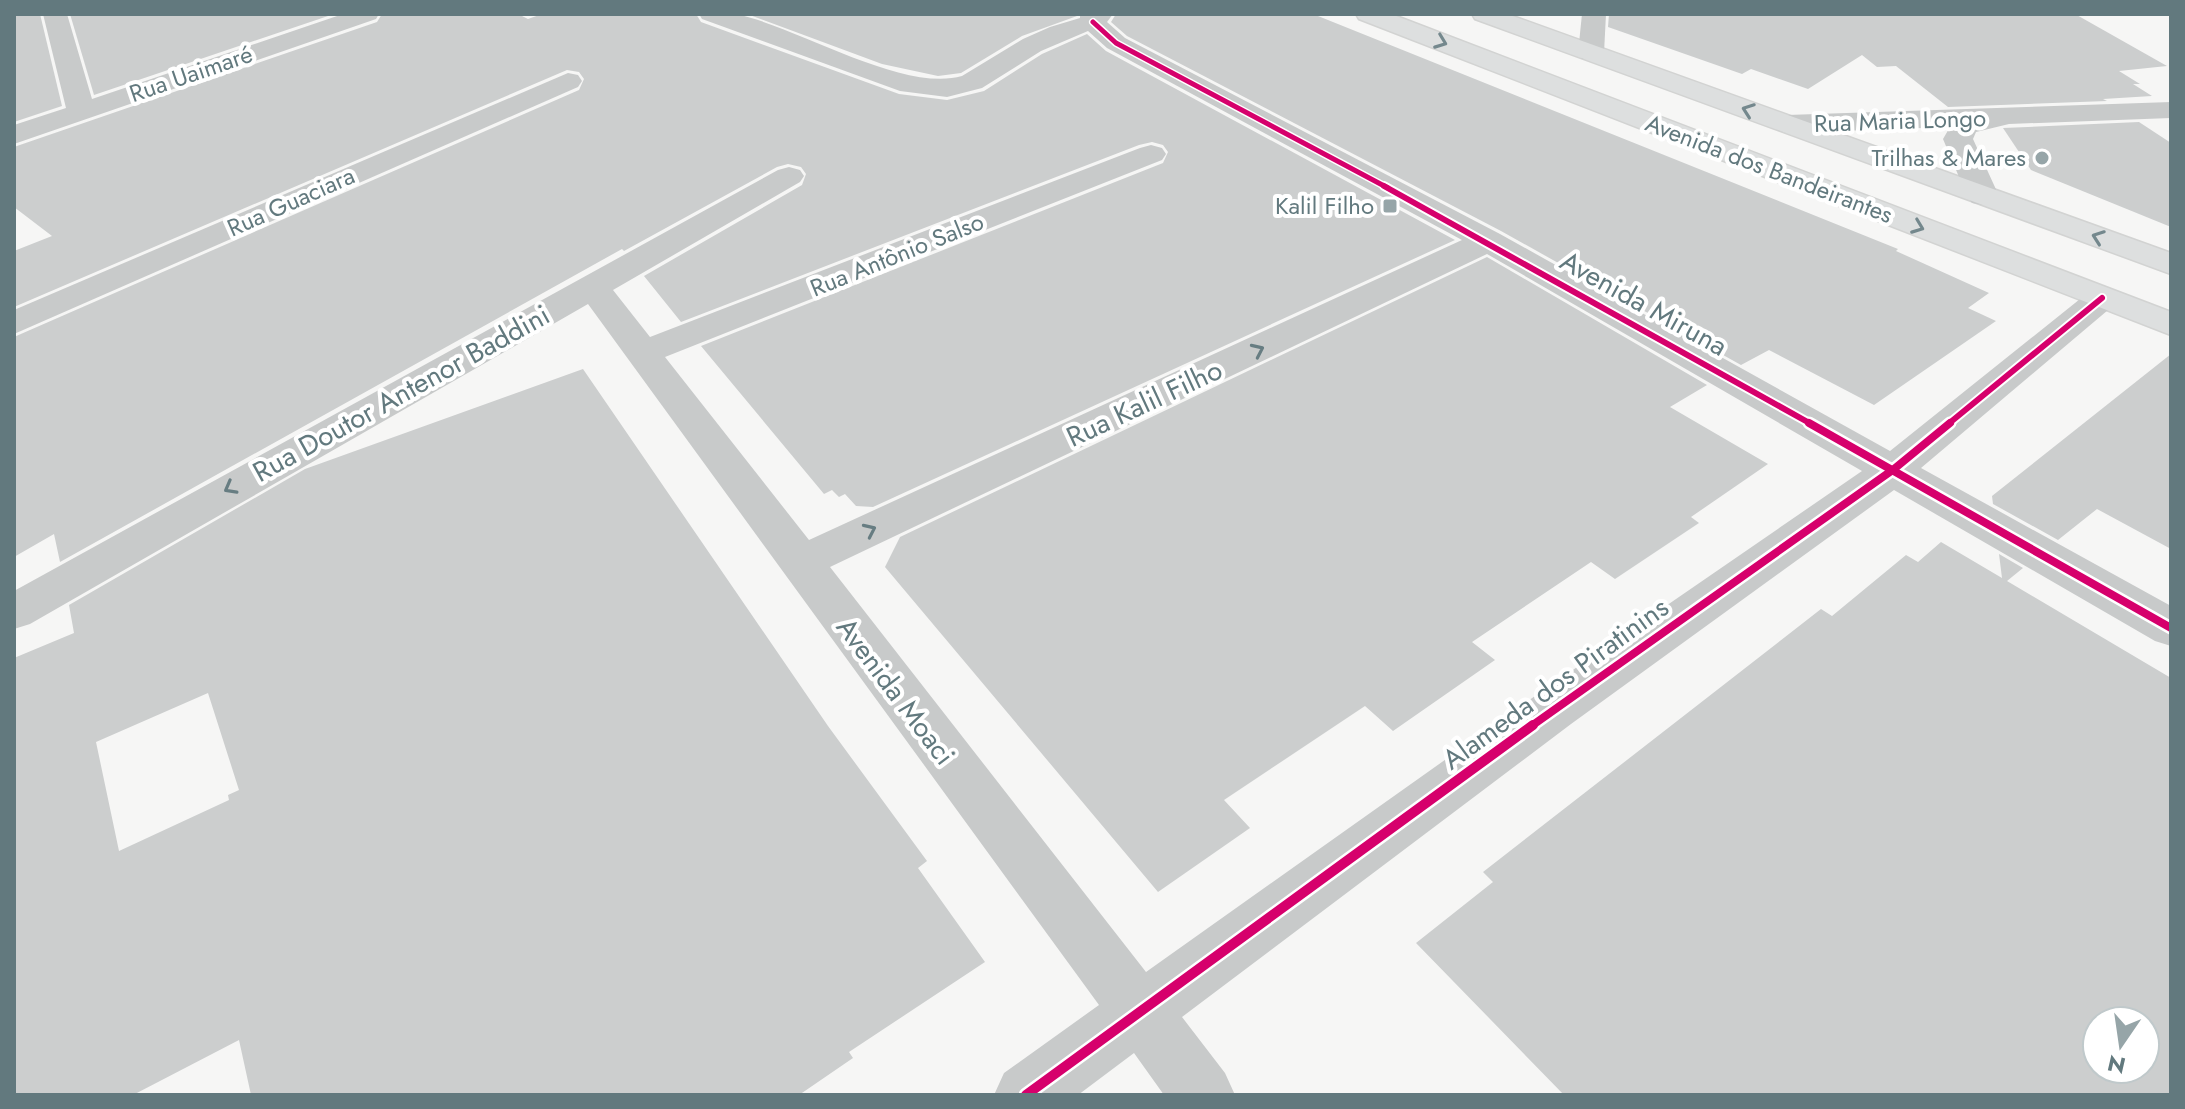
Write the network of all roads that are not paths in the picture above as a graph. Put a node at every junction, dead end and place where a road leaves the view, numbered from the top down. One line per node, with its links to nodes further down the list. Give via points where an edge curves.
1 (55, 14): 11 (street)
2 (367, 14): 11 (street, Rua Uaimaré)
3 (711, 14): 7 (street, via 910,85 947,89 972,82)
4 (1368, 14): 21 (highway, Avenida dos Bandeirantes, one-way to 21)
5 (1484, 14): 8 (highway, Avenida dos Bandeirantes)
6 (1594, 14): 8 (street)
7 (1095, 17): 18 (street, Avenida Miruna, via 1116,43)
8 (1591, 53): 13 (highway, Avenida dos Bandeirantes, one-way to 8)
9 (568, 81): 22 (street, Rua Guaciara)
10 (2171, 110): 12 (street, Rua Maria Longo)
11 (81, 112): 14 (street, Rua Uaimaré)
12 (2012, 117): 13 (street, Rua Maria Longo); 17 (street, Rua Maria Longo, via 1965,125 1958,139)
13 (1787, 124): 17 (highway, Avenida dos Bandeirantes)
14 (14, 135)
15 (1151, 154): 24 (street, Rua Antônio Salso)
16 (789, 176): 20 (street, Rua Doutor Antenor Baddini)
17 (1983, 196): 19 (highway, Avenida dos Bandeirantes, one-way to 17)
18 (1488, 241): 25 (street, Avenida Miruna); 26 (street, Rua Kalil Filho, one-way to 18)
19 (2171, 264)
20 (592, 286): 24 (street, Avenida Moaci); 27 (street, Rua Doutor Antenor Baddini, one-way to 27)
21 (2102, 298): 23 (highway, Avenida dos Bandeirantes); 25 (street, Alameda dos Piratinins)
22 (14, 323)
23 (2171, 324)
24 (642, 353): 26 (street, Avenida Moaci)
25 (1894, 469): 28 (street, Avenida Miruna); 29 (street, Alameda dos Piratinins)
26 (799, 563): 29 (street, Avenida Moaci)
27 (14, 612)
28 (2171, 628)
29 (1139, 1013): 30 (street, Alameda dos Piratinins); 31 (street, Avenida Moaci)
30 (1026, 1095)
31 (1203, 1095)

